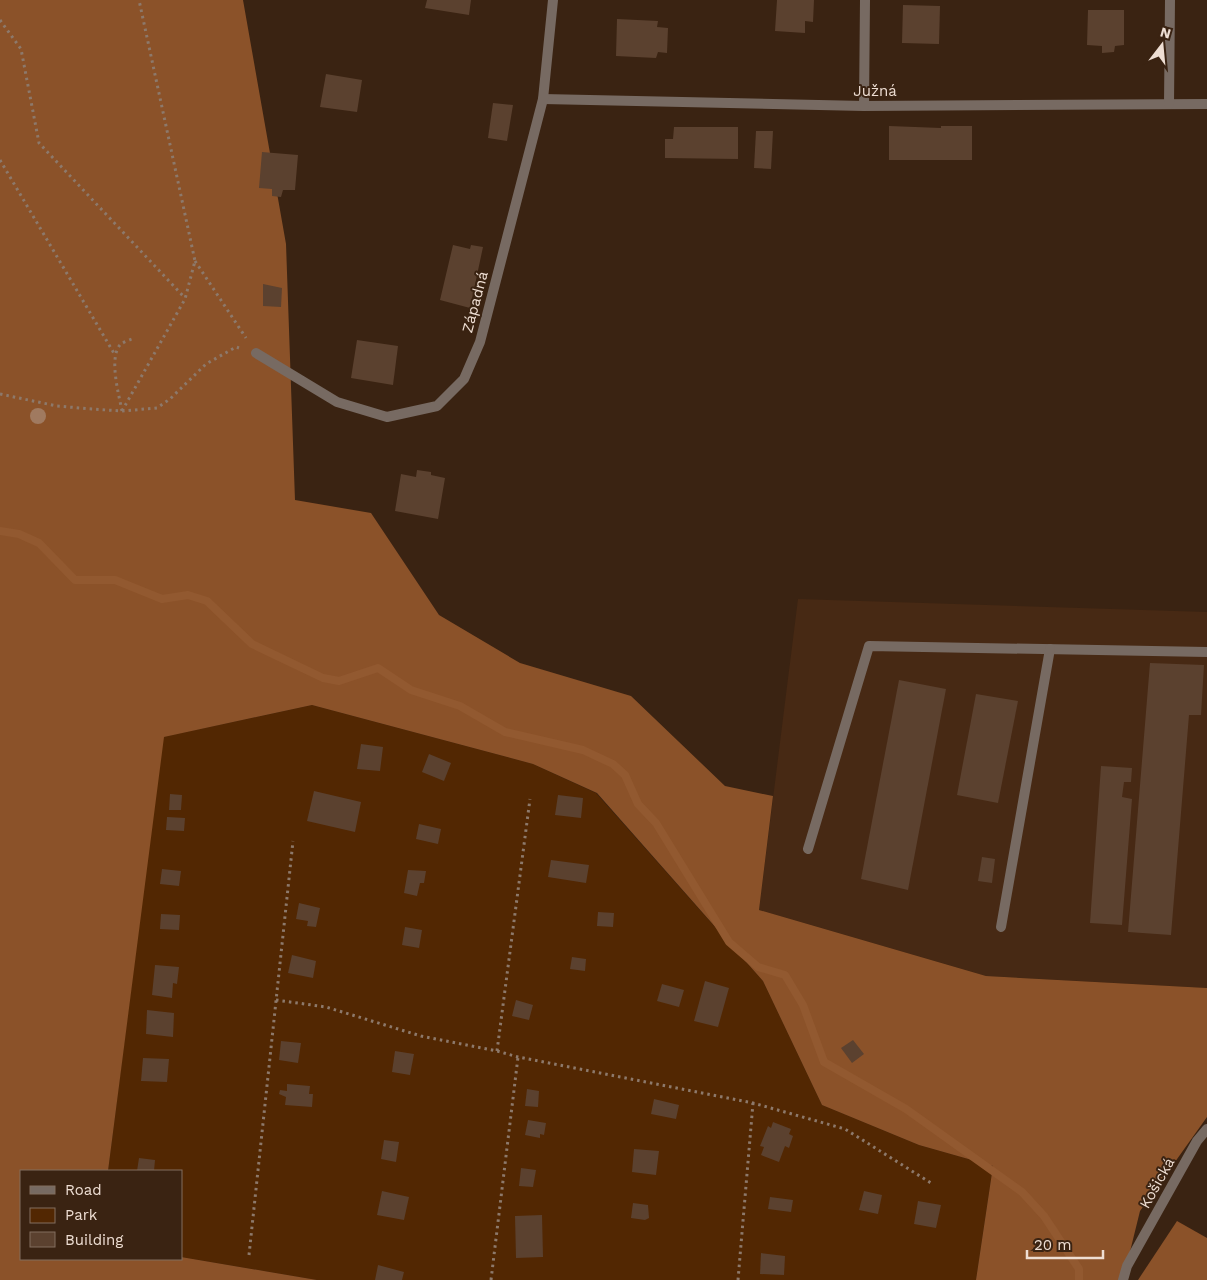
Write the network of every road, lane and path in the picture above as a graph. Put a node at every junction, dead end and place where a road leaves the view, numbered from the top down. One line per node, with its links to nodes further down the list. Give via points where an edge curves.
1 (139, 0): 11 (path)
2 (554, 0): 6 (street, Západná)
3 (865, 0): 9 (street)
4 (1170, 0): 7 (street)
5 (0, 20): 12 (path, via 21,49 39,143)
6 (542, 99): 9 (street, Južná); 14 (street, Západná, via 480,342 464,379 437,406 388,417 337,402)
7 (1169, 104): 8 (street, Južná); 9 (street, Južná)
8 (1207, 104)
9 (864, 106)
10 (0, 160): 15 (path)
11 (195, 261): 12 (path); 14 (path)
12 (185, 299): 17 (path)
13 (132, 339): 15 (path, via 121,344)
14 (256, 353): 17 (path, via 236,347 206,364 157,408)
15 (115, 355): 17 (path)
16 (0, 394): 17 (path, via 57,406)
17 (122, 411)
18 (1050, 650): 19 (street); 22 (street, via 870,646); 23 (street)
19 (1207, 652)
20 (530, 799): 25 (path)
21 (293, 841): 24 (path)
22 (808, 848)
23 (1001, 927)
24 (276, 1000): 25 (path, via 326,1007 420,1036); 30 (path)
25 (497, 1051): 26 (path)
26 (518, 1057): 27 (path); 31 (path)
27 (753, 1103): 29 (path, via 845,1129); 32 (path)
28 (1207, 1129): 33 (street, Košická, via 1197,1141 1127,1266)
29 (931, 1183)
30 (249, 1255)
31 (491, 1280)
32 (738, 1280)
33 (1124, 1280)

